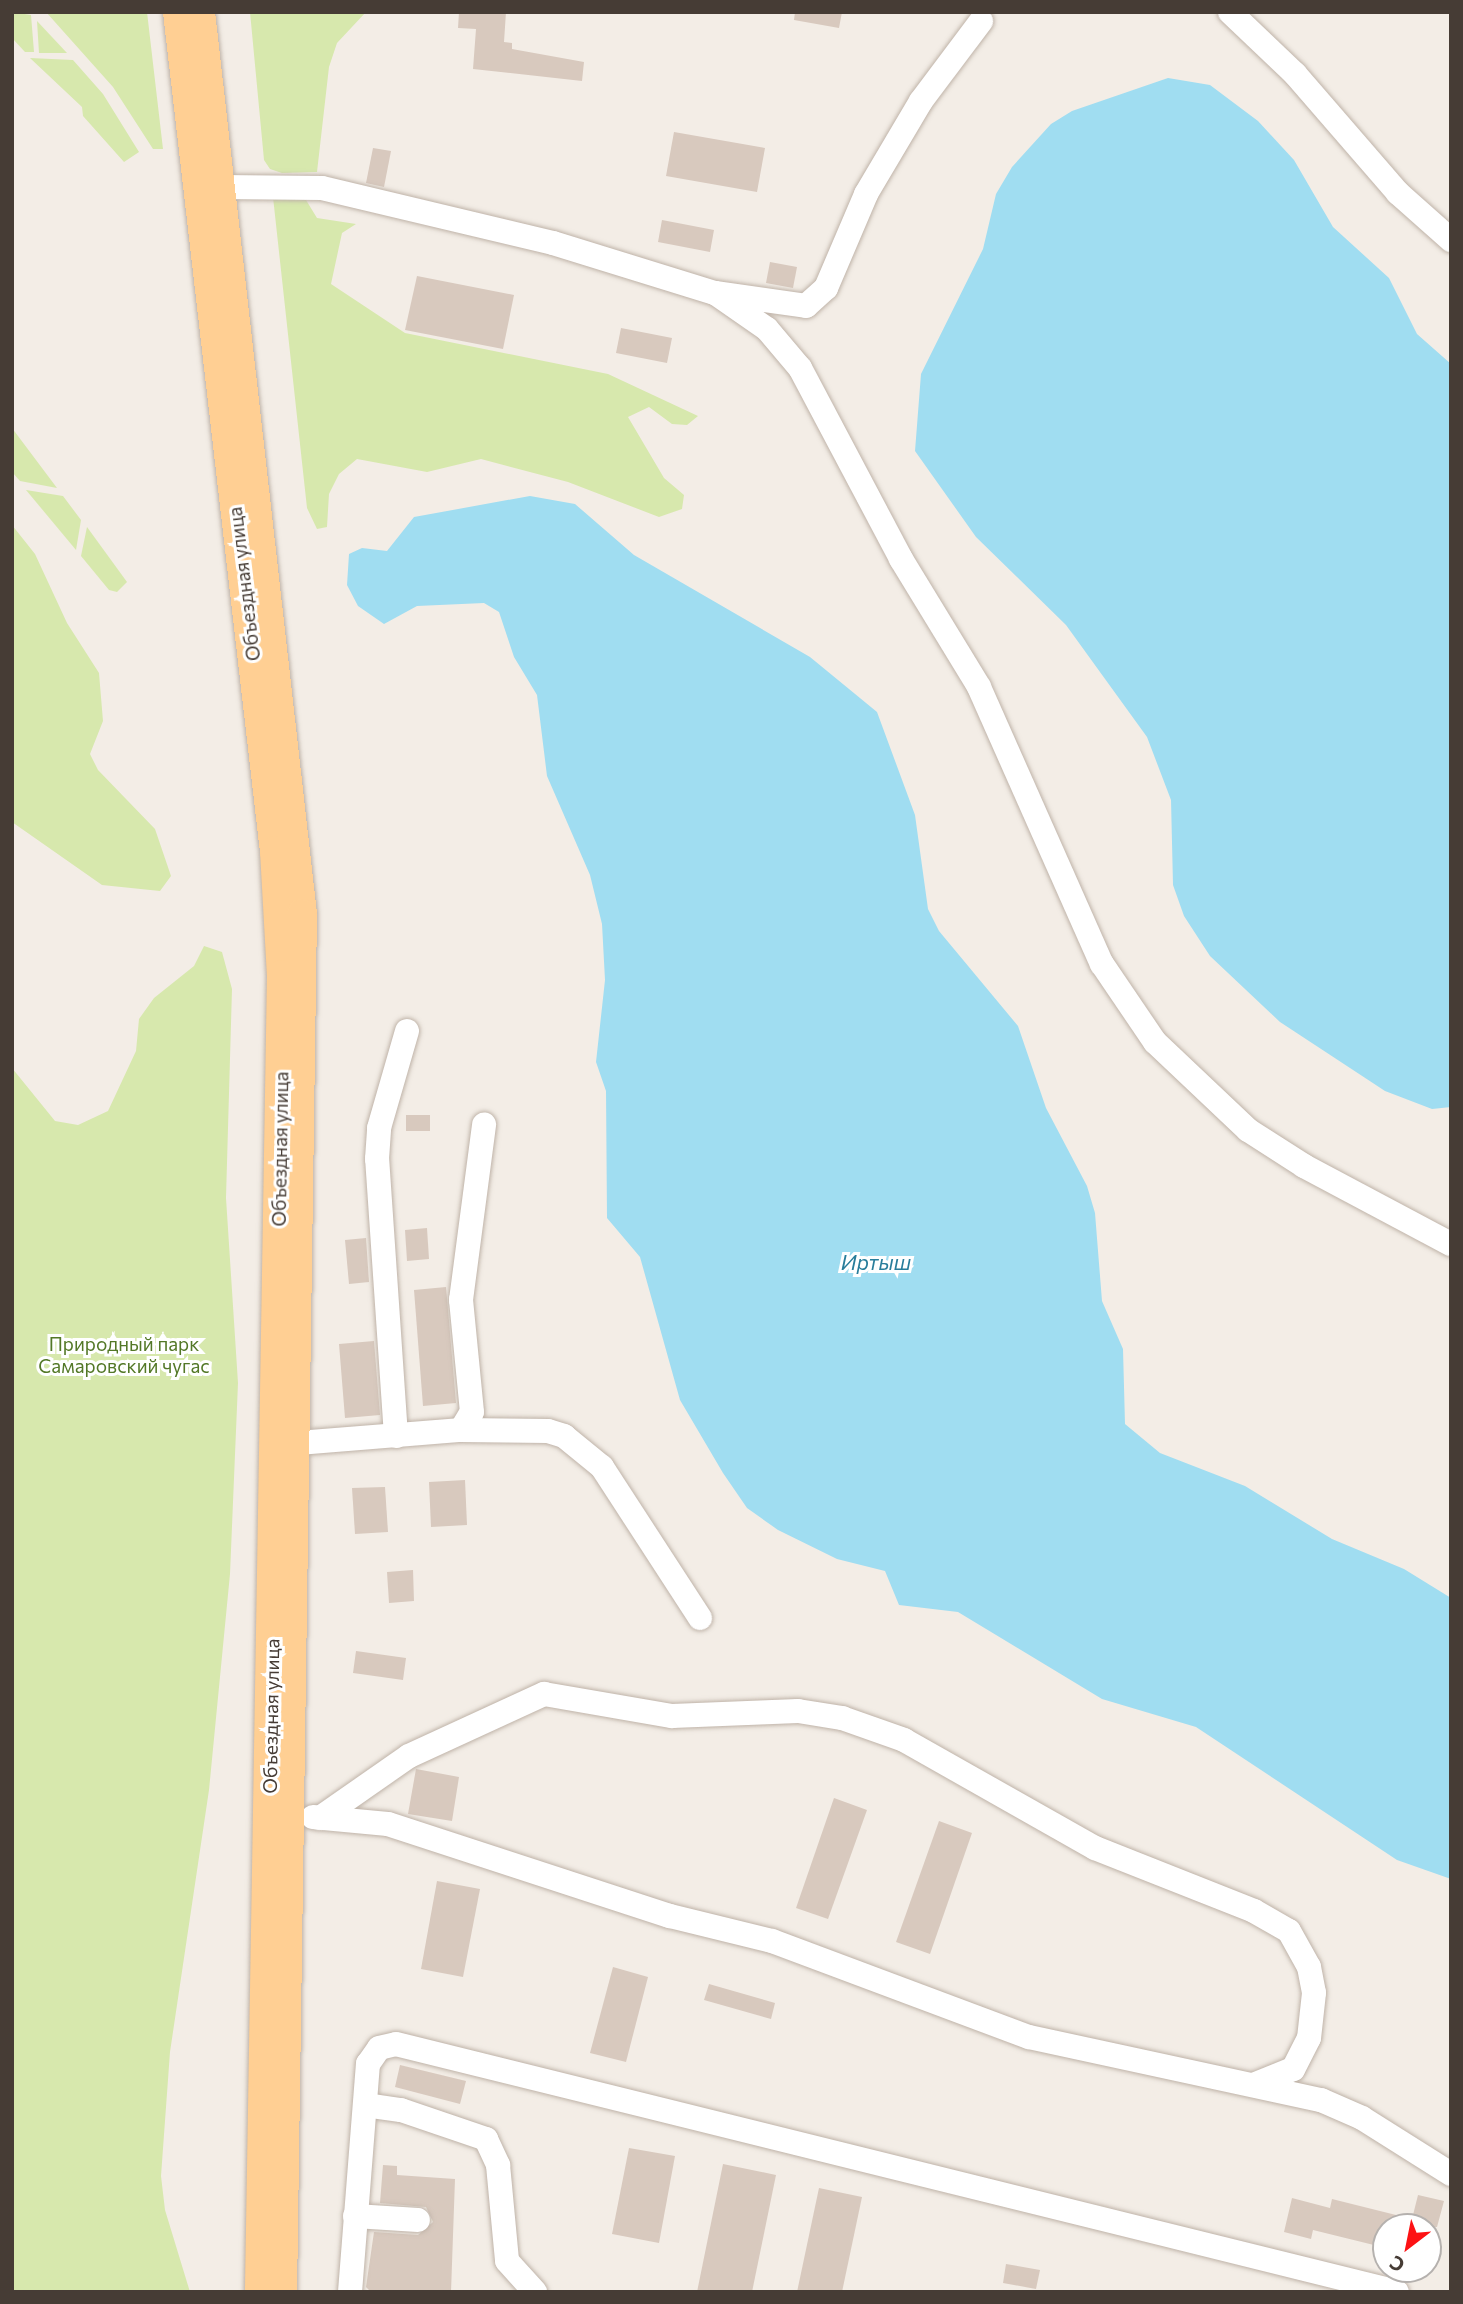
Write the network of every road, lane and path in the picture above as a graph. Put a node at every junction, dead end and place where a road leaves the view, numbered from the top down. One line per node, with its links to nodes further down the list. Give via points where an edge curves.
1 (178, 12): 13 (main road, Объездная улица, via 280,913)
2 (200, 12): 5 (main road, Объездная улица)
3 (1230, 12): 6 (lane, via 1295,74 1398,193)
4 (981, 21): 7 (lane, via 890,152 818,298 792,308)
5 (221, 187): 7 (lane, via 286,184 361,196 553,243); 13 (main road, Объездная улица, via 302,914)
6 (1451, 240)
7 (715, 293): 10 (lane, via 767,329 800,368 901,559 979,687 1102,964 1155,1042 1248,1130)
8 (407, 1031): 12 (lane, via 379,1128 377,1159)
9 (484, 1125): 11 (lane, via 461,1300 472,1412)
10 (1451, 1244)
11 (461, 1430): 12 (lane); 14 (lane, via 548,1431 583,1449 602,1467)
12 (396, 1436): 13 (lane)
13 (287, 1443): 15 (main road, Объездная улица)
14 (700, 1618)
15 (294, 1816): 16 (lane, via 388,1824 670,1916 772,1941 1028,2037); 16 (lane, via 544,1694 672,1716 798,1711 842,1718 904,1740 1095,1848 1254,1911 1289,1931 1309,1967 1314,2004 1309,2038 1293,2069); 21 (main road, Объездная улица); 22 (main road, Объездная улица)
16 (1256, 2084): 18 (lane, via 1321,2100 1363,2118)
17 (365, 2105): 19 (lane); 24 (lane, via 413,2114 486,2139 498,2165 507,2261); 25 (lane, via 373,2054 396,2044)
18 (1451, 2174)
19 (355, 2216): 20 (lane); 23 (lane)
20 (418, 2220)
21 (260, 2292)
22 (282, 2292)
23 (350, 2292)
24 (535, 2292)
25 (1396, 2292)

